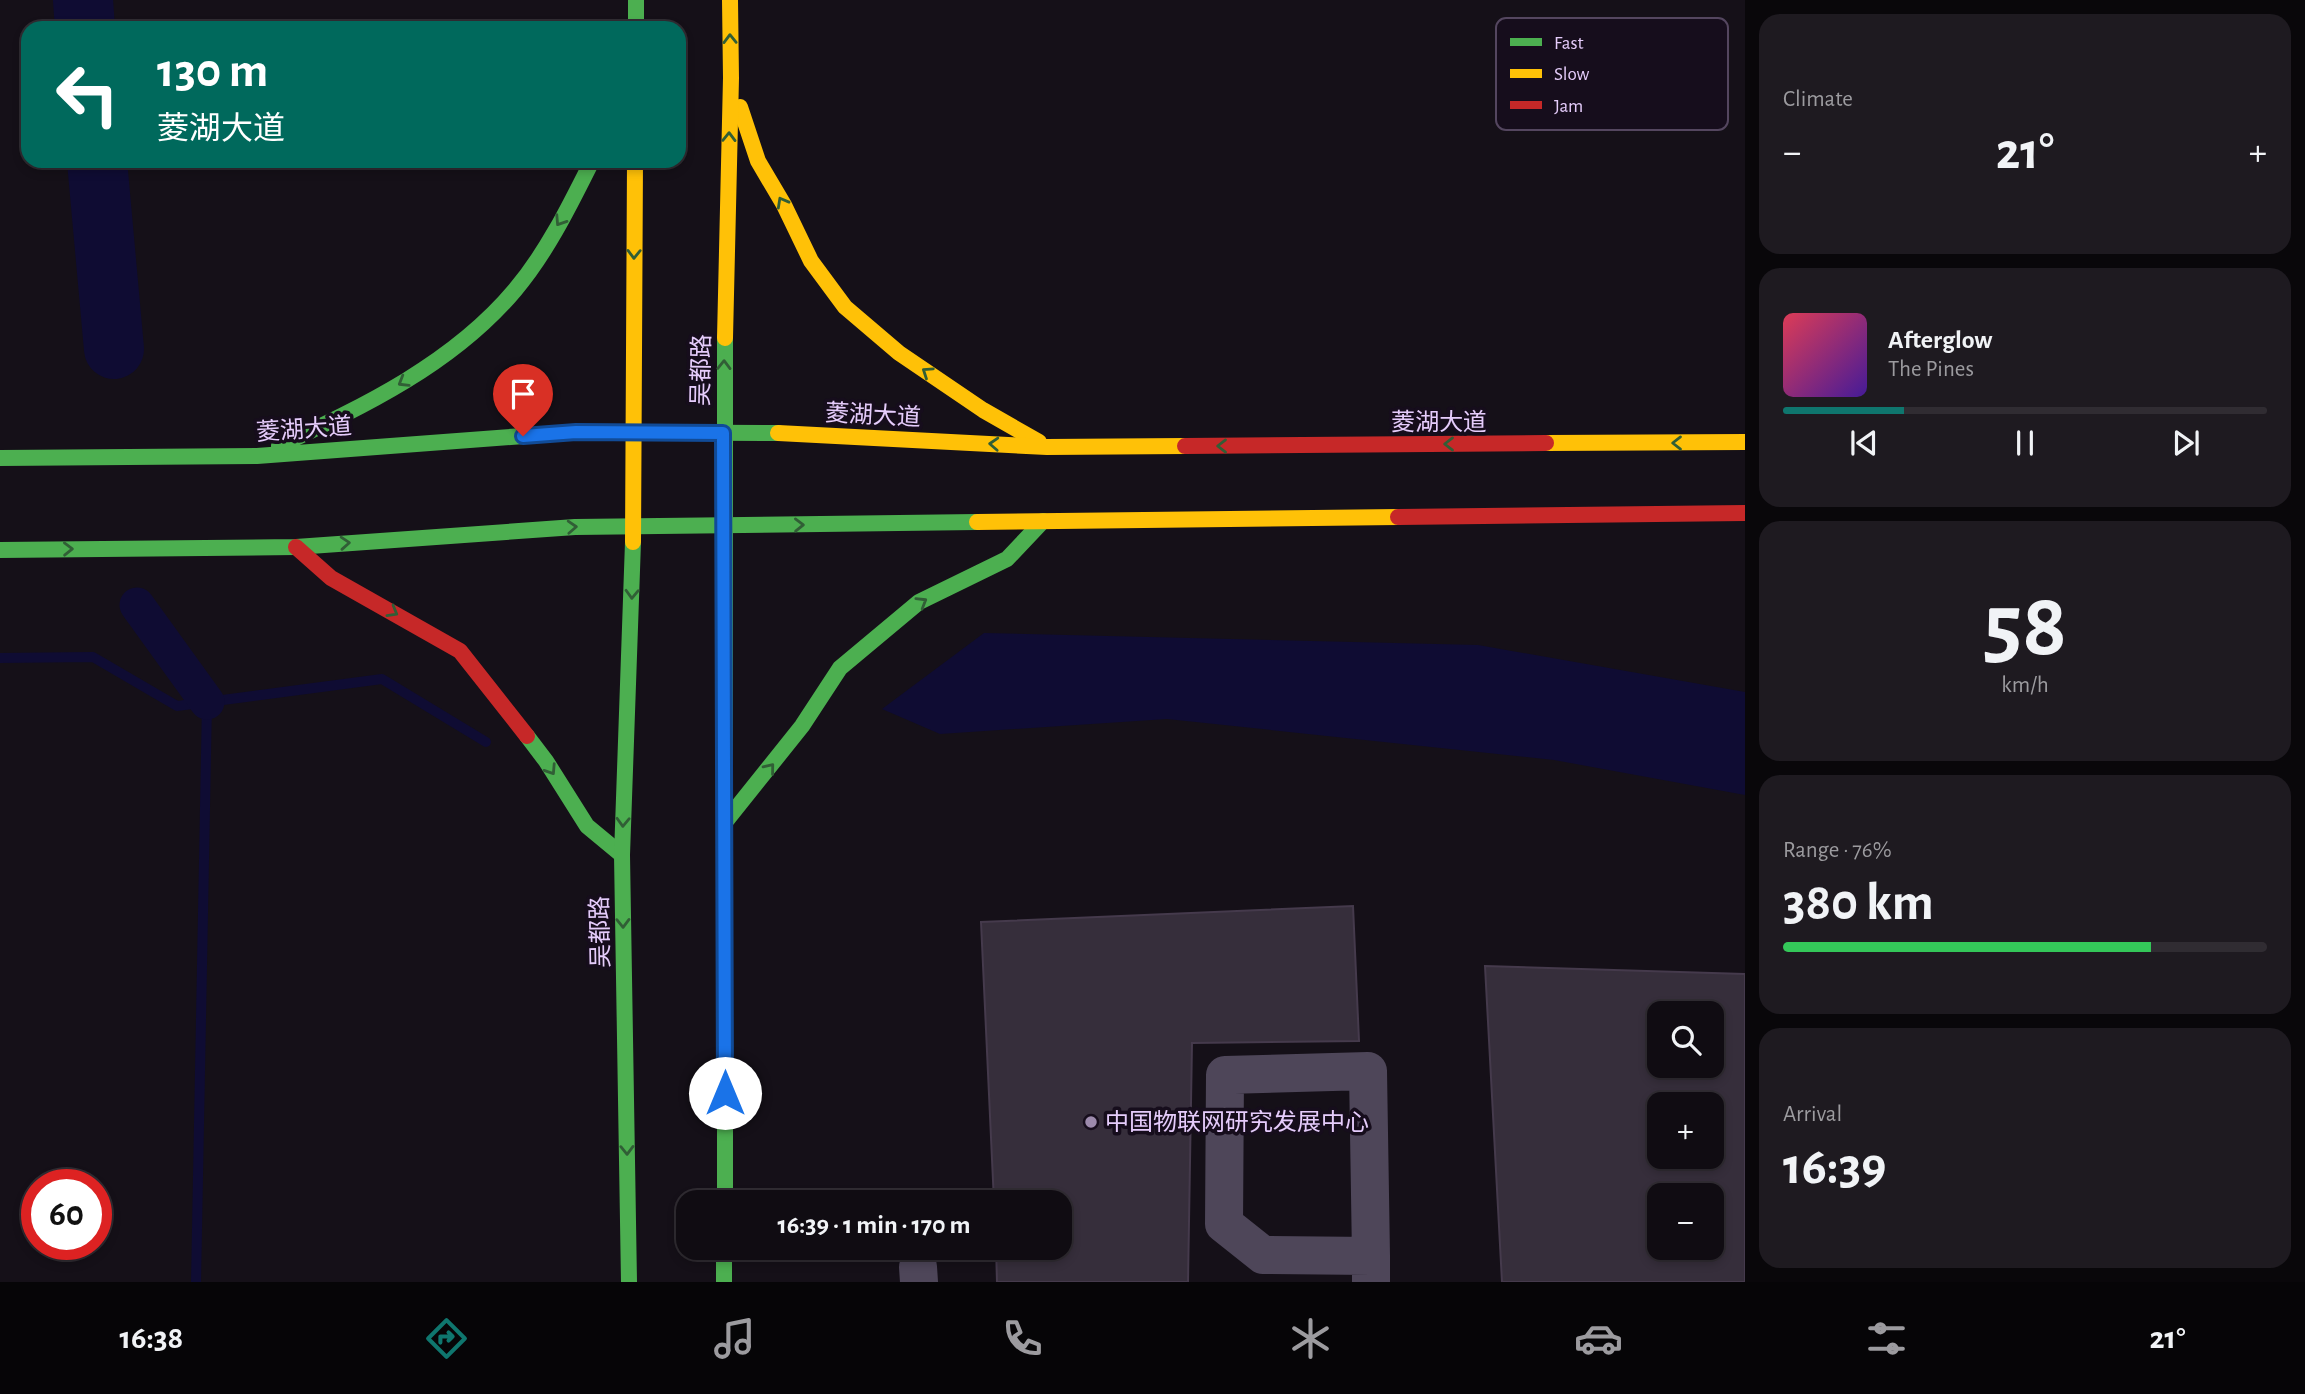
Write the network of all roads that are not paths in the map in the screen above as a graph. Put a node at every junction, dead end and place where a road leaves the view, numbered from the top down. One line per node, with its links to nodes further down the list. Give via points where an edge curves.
1 (636, 0): 3 (main road)
2 (730, 0): 4 (main road, 吴都路, one-way to 2)
3 (636, 21)
4 (731, 78): 8 (main road, 吴都路, one-way to 4); 10 (main road, one-way to 4, via 983,411 899,353 845,307 811,261 758,162)
5 (588, 168): 11 (main road, one-way to 11, via 567,211 515,290 468,337 360,408)
6 (635, 168): 7 (main road, 吴都路, one-way to 7)
7 (632, 432): 8 (main road, 菱湖大道); 11 (main road, 菱湖大道, via 576,432); 16 (main road, 吴都路)
8 (723, 433): 10 (main road, 菱湖大道, one-way to 8); 15 (main road, 吴都路)
9 (1745, 442): 10 (main road, 菱湖大道, one-way to 10)
10 (1047, 447)
11 (257, 456): 12 (main road, 菱湖大道)
12 (0, 458)
13 (1745, 513): 14 (main road)
14 (1043, 521): 15 (main road, one-way to 14); 19 (main road, one-way to 14, via 802,726 840,668 919,602 1007,559)
15 (723, 525): 16 (main road); 19 (main road, 吴都路)
16 (632, 526): 17 (main road, one-way to 16); 20 (main road, 吴都路, one-way to 20)
17 (296, 547): 18 (main road, one-way to 17); 20 (main road, one-way to 20, via 331,578 460,651 546,761 587,826)
18 (0, 550)
19 (726, 821): 21 (main road, 吴都路)
20 (622, 855): 24 (main road, 吴都路, one-way to 24)
21 (725, 1190)
22 (724, 1260): 25 (main road)
23 (1371, 1269): 23 (street, via 1368,1071 1225,1075 1224,1224 1263,1255)
24 (629, 1282)
25 (724, 1282)

